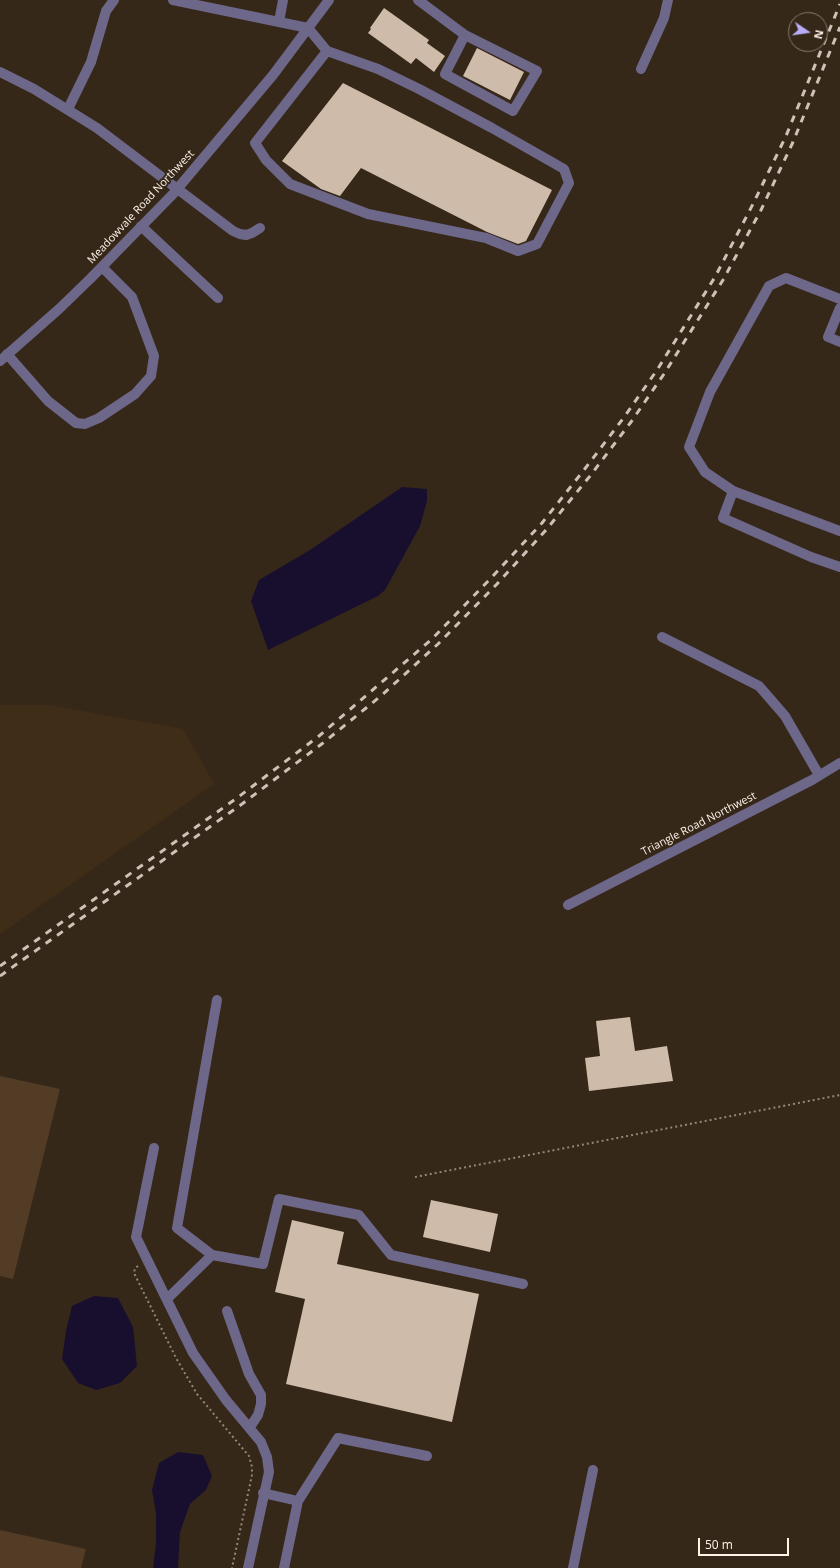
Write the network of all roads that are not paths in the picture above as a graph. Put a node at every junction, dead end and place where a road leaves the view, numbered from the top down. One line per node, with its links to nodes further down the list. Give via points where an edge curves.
1 (114, 0): 13 (street, via 106,11 91,62)
2 (173, 0): 7 (street)
3 (283, 0): 7 (street)
4 (329, 0): 8 (street, Meadowvale Road Northwest)
5 (418, 0): 9 (street)
6 (668, 0): 11 (street, via 664,18)
7 (279, 22): 8 (street)
8 (308, 28): 10 (street); 14 (street, Meadowvale Road Northwest, via 251,102)
9 (465, 35): 9 (street, via 537,71 513,111 445,74)
10 (327, 51): 10 (street, via 378,69 419,89 564,169 569,182 537,244 518,251 486,238 368,214 290,184 266,160 255,143)
11 (641, 69)
12 (0, 72): 13 (street)
13 (68, 109): 14 (street, via 134,155)
14 (176, 189): 15 (street, Meadowvale Road Northwest); 16 (street, via 240,234 246,235)
15 (141, 226): 17 (street, Meadowvale Road Northwest); 18 (street)
16 (260, 228)
17 (102, 267): 22 (street, Meadowvale Road Northwest); 22 (street, via 132,297 154,356 151,376 135,394 99,418 85,424 76,423 48,401)
18 (218, 298)
19 (840, 299): 23 (street, via 786,278 769,286 710,392 689,447 706,472)
20 (840, 308): 21 (street, via 828,337)
21 (840, 342)
22 (4, 358)
23 (733, 491): 24 (street); 25 (street, via 723,518)
24 (840, 531)
25 (840, 567)
26 (662, 637): 28 (street, via 759,686 785,716)
27 (840, 762): 28 (street, Triangle Road Northwest)
28 (819, 775): 29 (street, Triangle Road Northwest)
29 (568, 905)
30 (217, 1000): 32 (street, via 176,1228)
31 (154, 1148): 34 (street, via 136,1237)
32 (212, 1255): 33 (street, via 263,1264 278,1199 359,1214 391,1255); 34 (street)
33 (522, 1284)
34 (166, 1299): 36 (street, via 193,1353 226,1400)
35 (227, 1311): 36 (street, via 249,1374 260,1395 258,1415)
36 (250, 1427): 39 (street, via 261,1442 267,1457 269,1472)
37 (427, 1456): 40 (street, via 338,1438)
38 (593, 1470): 43 (street)
39 (263, 1493): 40 (street); 41 (street)
40 (298, 1501): 42 (street)
41 (248, 1568)
42 (284, 1568)
43 (573, 1568)

